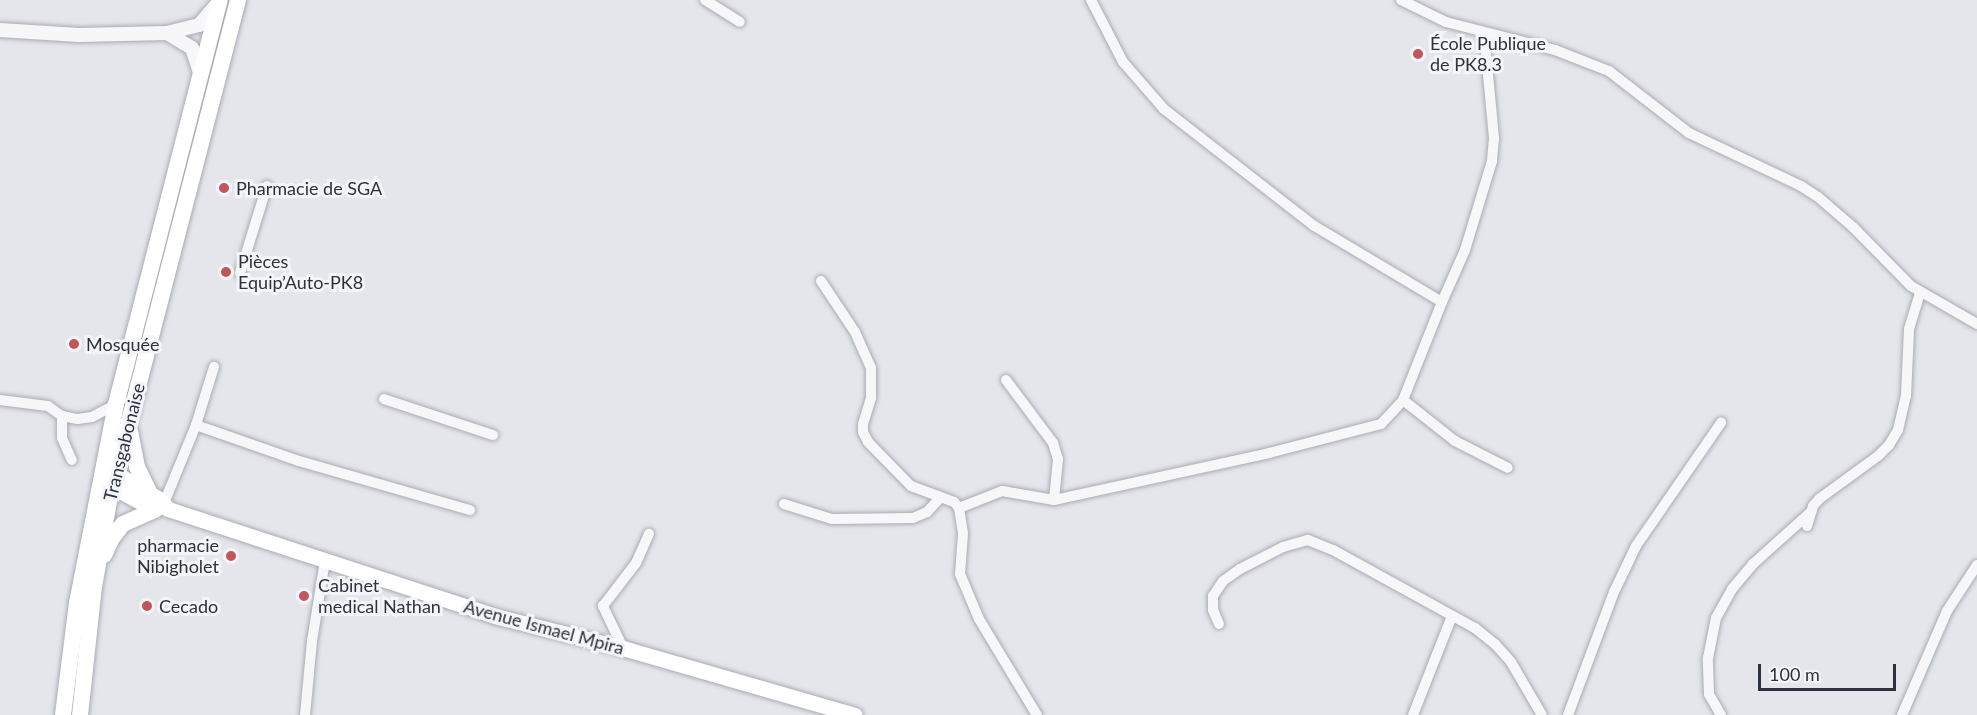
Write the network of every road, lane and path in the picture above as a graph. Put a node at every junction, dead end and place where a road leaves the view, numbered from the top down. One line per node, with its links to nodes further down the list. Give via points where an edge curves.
1 (220, 0): 9 (street, via 199,25); 10 (highway, Transgabonaise)
2 (238, 0): 25 (highway, Transgabonaise)
3 (705, 0): 6 (street)
4 (1091, 0): 15 (street, via 1123,62 1164,110 1312,225)
5 (1401, 0): 8 (street, via 1428,15)
6 (740, 22)
7 (0, 30): 9 (street, via 79,35)
8 (1484, 32): 14 (street, via 1591,62 1635,89 1689,133 1801,186 1834,210); 15 (street, via 1494,138 1492,161 1464,250)
9 (167, 33): 10 (street, via 192,48)
10 (201, 77): 22 (highway, Transgabonaise)
11 (267, 186): 12 (street)
12 (240, 273)
13 (821, 281): 31 (street, via 855,332 871,368 871,398 863,424 868,442 911,486)
14 (1920, 292): 16 (street); 37 (street, via 1909,329 1906,396 1898,430 1878,456 1820,499)
15 (1442, 302): 21 (street)
16 (1977, 324)
17 (214, 367): 26 (street)
18 (1006, 380): 32 (street, via 1053,442 1058,459)
19 (384, 399): 27 (street)
20 (0, 400): 23 (street, via 48,406)
21 (1403, 400): 29 (street, via 1455,441); 32 (street, via 1380,424)
22 (116, 404): 23 (street, via 92,417); 30 (highway, Transgabonaise)
23 (62, 416): 28 (street, via 62,438)
24 (1721, 423): 53 (street, via 1636,546 1614,592)
25 (129, 425): 30 (highway, Transgabonaise); 33 (highway, via 134,459)
26 (196, 425): 33 (street); 36 (street)
27 (493, 435)
28 (72, 460)
29 (1508, 468)
30 (107, 477): 33 (highway); 42 (highway, Transgabonaise); 46 (highway, Transgabonaise, via 77,603)
31 (940, 498): 34 (street, via 927,512 913,518 832,519); 35 (street)
32 (1054, 500): 35 (street, via 1002,491)
33 (160, 504): 40 (main road, Avenue Ismael Mpira); 42 (highway, via 117,530)
34 (784, 504)
35 (959, 508): 50 (street, via 963,534 960,574 979,619)
36 (470, 510)
37 (1811, 512): 38 (street); 54 (street, via 1753,564 1732,589 1716,618 1708,658 1709,694)
38 (1807, 526)
39 (650, 534): 45 (street, via 636,563 603,606)
40 (326, 561): 45 (main road, Avenue Ismael Mpira, via 495,616); 48 (street, via 312,641)
41 (1977, 565): 55 (street, via 1947,610)
42 (94, 588): 47 (highway, Transgabonaise)
43 (1452, 616): 44 (street, via 1308,540 1283,547 1223,581 1213,596); 51 (street); 52 (street, via 1495,644 1511,662)
44 (1219, 624)
45 (623, 648): 49 (main road, Avenue Ismael Mpira)
46 (63, 715)
47 (80, 715)
48 (305, 715)
49 (855, 715)
50 (1037, 715)
51 (1413, 715)
52 (1542, 715)
53 (1568, 715)
54 (1721, 715)
55 (1902, 715)

